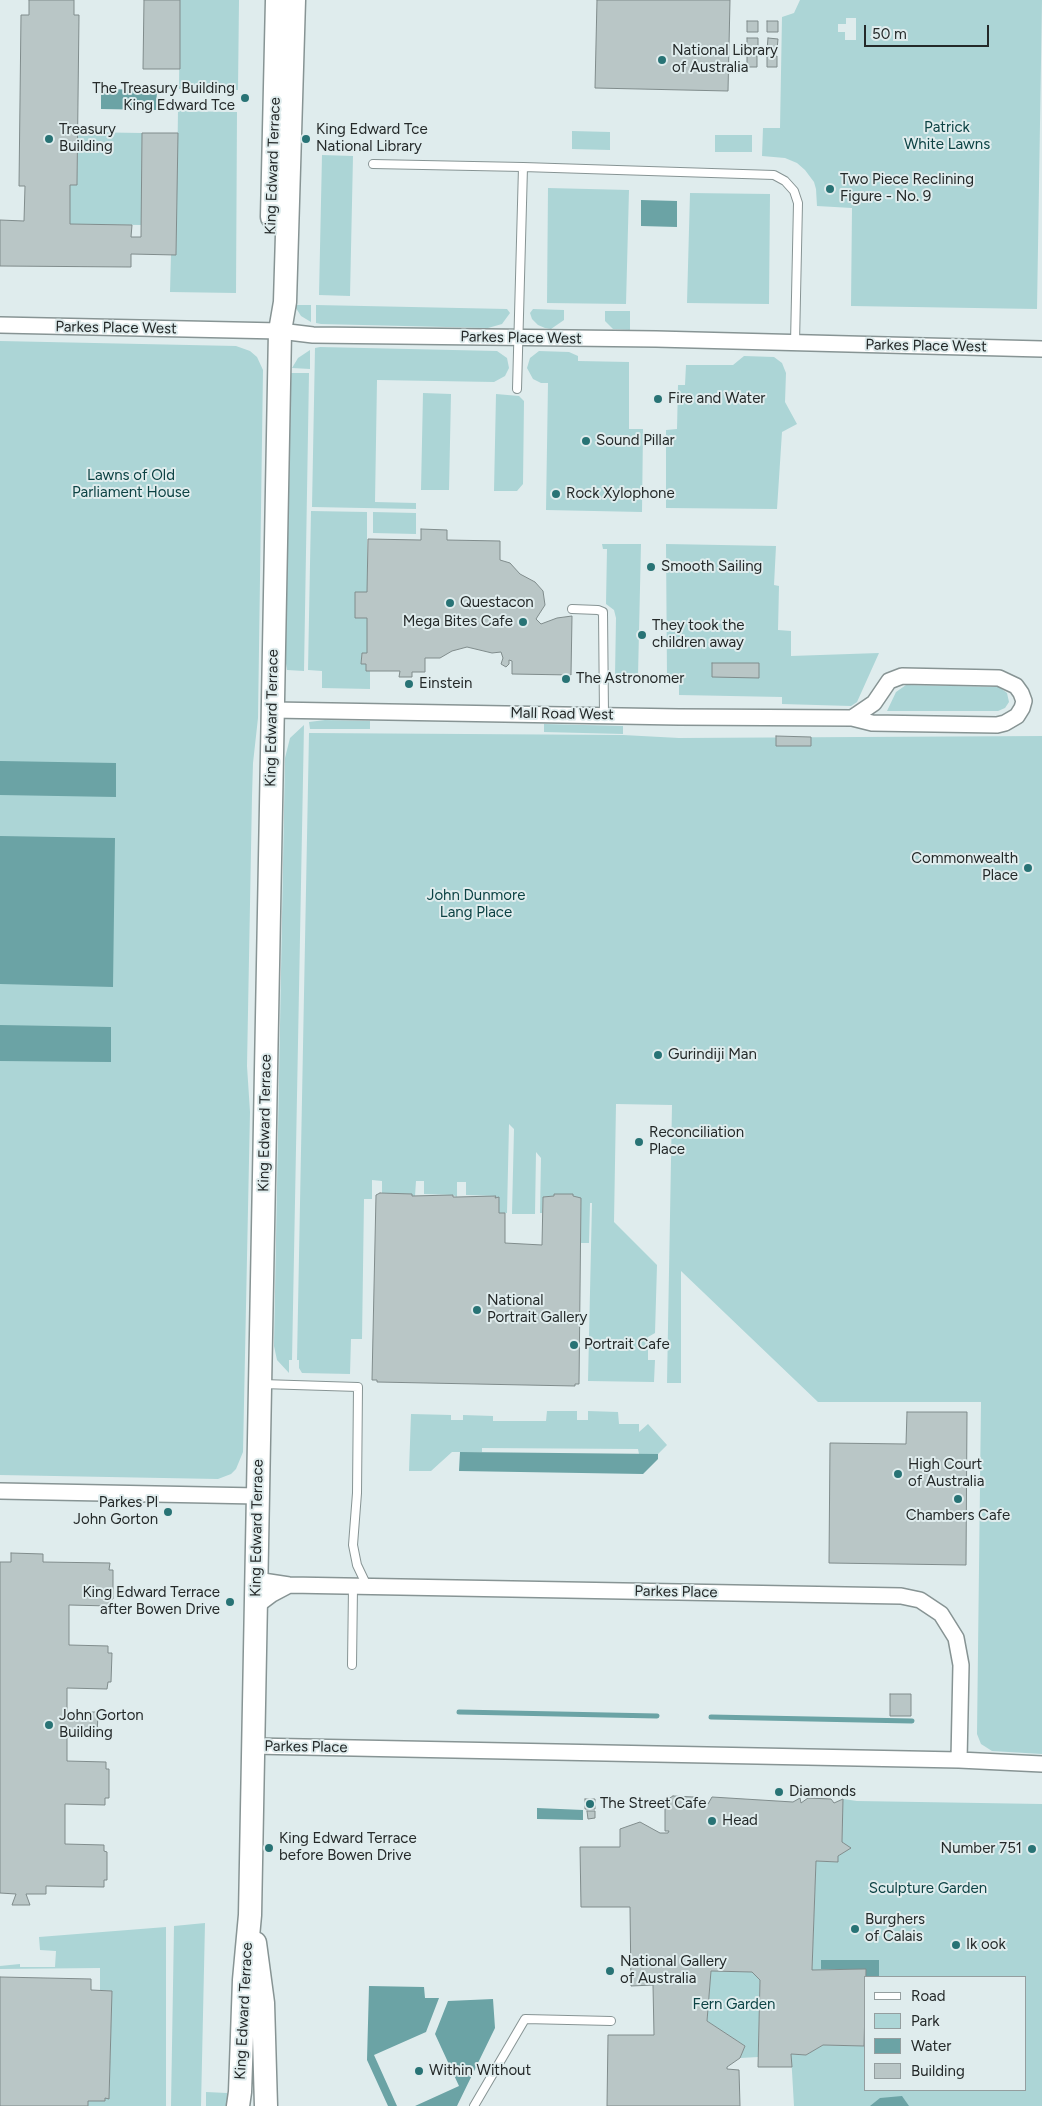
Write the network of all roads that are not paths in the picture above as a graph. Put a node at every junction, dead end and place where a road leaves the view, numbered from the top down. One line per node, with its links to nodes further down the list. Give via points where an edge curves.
1 (277, 0): 6 (main road, King Edward Terrace, via 270,302)
2 (294, 0): 6 (main road, King Edward Terrace, via 285,302)
3 (373, 164): 4 (lane)
4 (523, 167): 7 (lane); 8 (lane, via 774,175 785,181 798,203)
5 (0, 325): 6 (street, Parkes Place West)
6 (280, 331): 7 (street, Parkes Place West, via 313,335); 12 (main road, King Edward Terrace)
7 (518, 338): 8 (street, Parkes Place West); 10 (lane)
8 (796, 343): 9 (street, Parkes Place West)
9 (1042, 349)
10 (517, 389)
11 (572, 609): 13 (lane, via 603,612)
12 (273, 710): 13 (street, Mall Road West); 15 (main road, King Edward Terrace)
13 (604, 715): 14 (street, Mall Road West)
14 (852, 718): 14 (street, Mall Road West, via 874,703 889,681 902,676 999,678 1016,686 1024,701 1017,716 1001,724 872,723)
15 (260, 1384): 17 (main road, King Edward Terrace); 20 (lane, via 358,1387 353,1545)
16 (0, 1491): 17 (street)
17 (258, 1496): 18 (main road, King Edward Terrace)
18 (256, 1580): 19 (street, Parkes Place); 21 (main road, King Edward Terrace)
19 (289, 1585): 20 (street, Parkes Place); 21 (street)
20 (360, 1586): 22 (lane); 24 (street, Parkes Place, via 901,1596 920,1600 941,1614 956,1638 961,1665)
21 (256, 1606): 23 (main road, King Edward Terrace)
22 (352, 1665)
23 (253, 1746): 24 (street, Parkes Place); 26 (main road, King Edward Terrace)
24 (959, 1760): 25 (street, Parkes Place)
25 (1042, 1764)
26 (250, 1915): 28 (main road, King Edward Terrace); 29 (main road, King Edward Terrace, via 263,2002)
27 (611, 2021): 30 (lane, via 525,2019)
28 (238, 2106)
29 (266, 2106)
30 (474, 2106)

